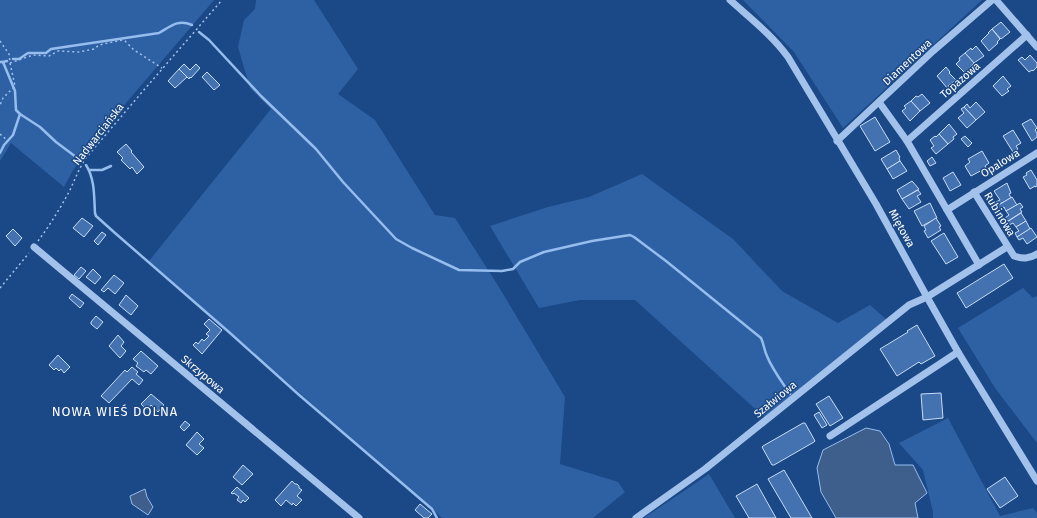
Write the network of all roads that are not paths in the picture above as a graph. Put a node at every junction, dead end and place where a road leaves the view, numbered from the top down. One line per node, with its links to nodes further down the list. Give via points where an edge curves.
1 (730, 0): 7 (street, Miętowa, via 782,48)
2 (992, 0): 6 (street, Diamentowa)
3 (996, 0): 4 (street)
4 (1027, 35): 5 (street); 8 (street, Topazowa)
5 (1037, 47)
6 (879, 102): 7 (street, Diamentowa); 8 (street)
7 (837, 140): 16 (street, Miętowa, via 876,204)
8 (907, 141): 11 (street)
9 (1037, 153): 10 (street, Opalowa)
10 (974, 192): 11 (street, Rubinowa); 13 (street, Rubinowa)
11 (946, 210): 15 (street)
12 (34, 247): 20 (street, Skrzypowa)
13 (1007, 247): 14 (street, via 1019,258); 15 (street, Rubinowa)
14 (1037, 254)
15 (979, 265): 16 (street, Rubinowa)
16 (927, 297): 17 (street, Miętowa); 21 (street, Szałwiowa, via 909,305 705,469)
17 (958, 352): 18 (street); 19 (street, Miętowa)
18 (830, 436)
19 (1037, 481)
20 (359, 518)
21 (636, 518)

